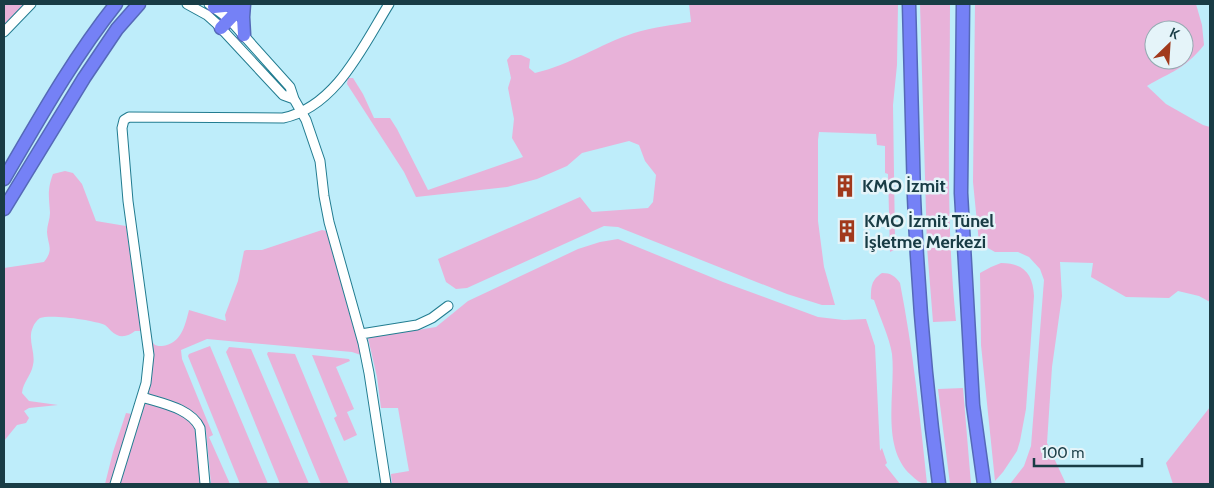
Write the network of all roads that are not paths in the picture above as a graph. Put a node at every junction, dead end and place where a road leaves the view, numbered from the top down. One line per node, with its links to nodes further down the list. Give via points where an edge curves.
1 (31, 4): 11 (street)
2 (116, 4): 15 (highway, via 97,27)
3 (139, 4): 16 (highway, via 117,29 84,78)
4 (187, 4): 10 (street)
5 (244, 4): 9 (highway); 10 (highway); 12 (highway)
6 (389, 4): 14 (street, via 340,80 323,98)
7 (909, 4): 23 (highway, via 914,198 923,345)
8 (963, 4): 24 (highway, via 961,193 973,405)
9 (212, 5): 10 (street)
10 (225, 24): 12 (street); 13 (street, via 282,94)
11 (4, 32)
12 (244, 35): 13 (street, via 290,87)
13 (294, 99): 14 (street)
14 (301, 112): 18 (street, via 320,161 329,222); 19 (street, via 283,118 129,116 124,120 128,201 149,355)
15 (4, 179)
16 (4, 209)
17 (448, 306): 18 (street, via 417,325)
18 (361, 334): 22 (street)
19 (142, 397): 20 (street); 21 (street, via 182,411 197,423)
20 (115, 484)
21 (205, 484)
22 (386, 484)
23 (939, 484)
24 (984, 484)

